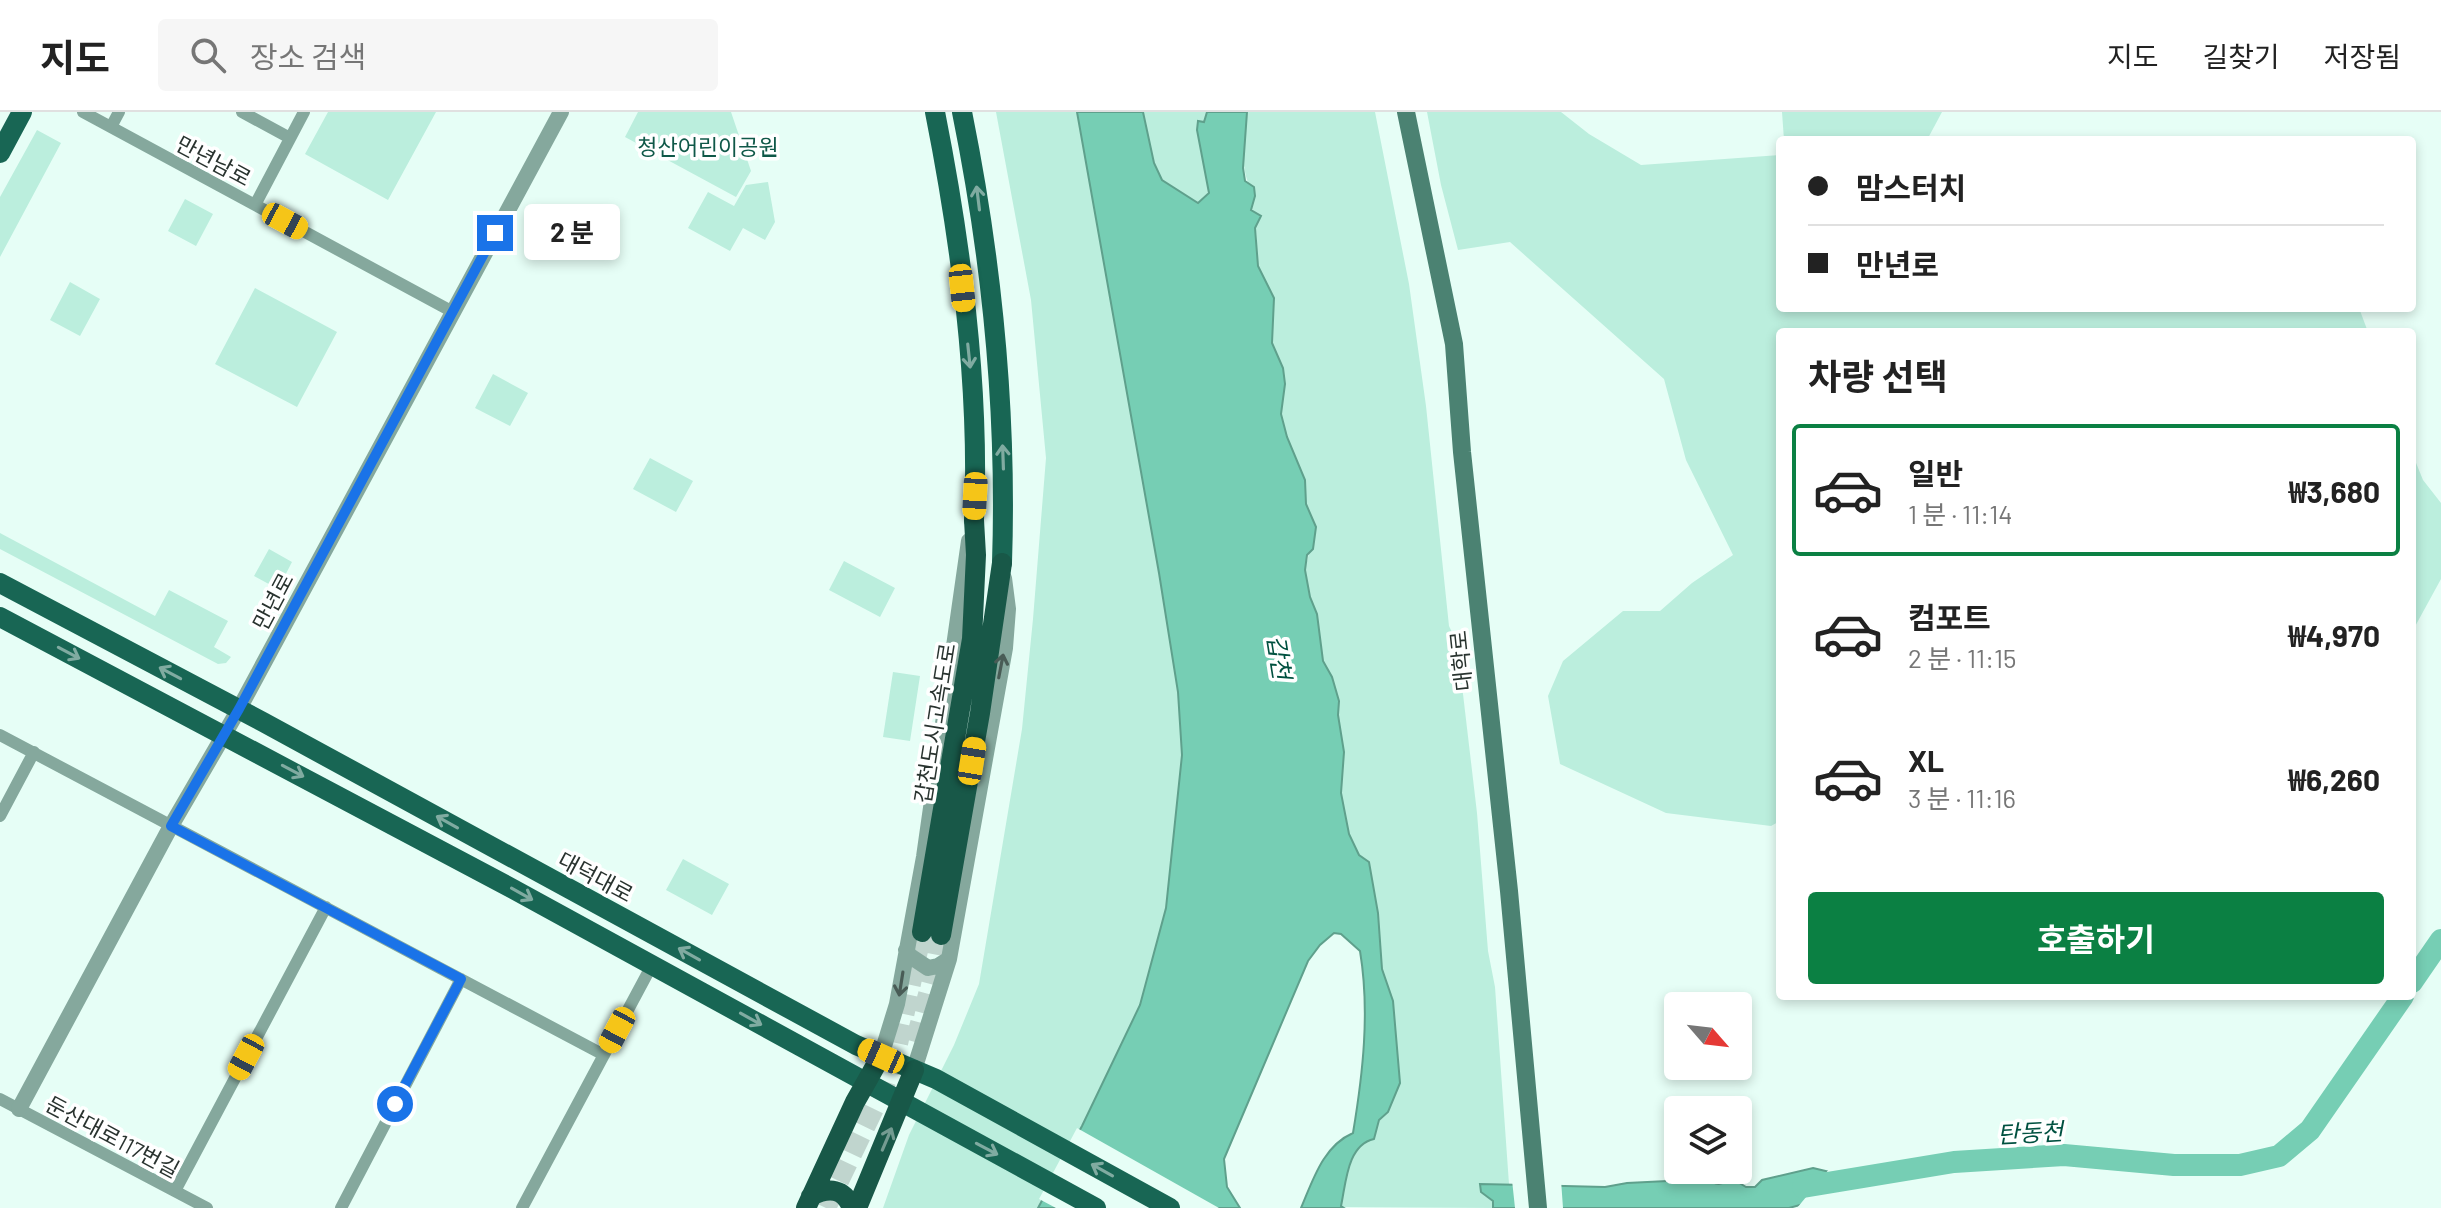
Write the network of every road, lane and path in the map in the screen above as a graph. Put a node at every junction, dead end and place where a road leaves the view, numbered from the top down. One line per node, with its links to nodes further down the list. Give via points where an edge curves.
1 (22, 112): 12 (main road)
2 (83, 112): 10 (street, 만년남로)
3 (119, 112): 10 (street)
4 (242, 112): 11 (street)
5 (304, 112): 11 (street)
6 (935, 112): 15 (main road, one-way to 15, via 949,181 971,380)
7 (962, 112): 16 (main road, one-way to 7, via 1001,396 975,177)
8 (1406, 112): 45 (main road, 대학로, via 1454,344)
9 (555, 114): 14 (street, 만년로)
10 (111, 127): 13 (street, 만년남로)
11 (290, 138): 13 (street)
12 (0, 153)
13 (255, 205): 14 (street, 만년남로)
14 (453, 312): 19 (street, 만년로)
15 (974, 520): 16 (highway, 갑천도시고속도로, via 972,639 932,934 975,742); 26 (street)
16 (1002, 563): 27 (street, one-way to 16, via 1005,648 1008,609)
17 (0, 583): 19 (main road, 대덕대로, one-way to 17)
18 (0, 617): 21 (main road, one-way to 21)
19 (239, 709): 21 (street, 만년로); 31 (main road, 대덕대로, one-way to 19)
20 (0, 735): 22 (street)
21 (225, 735): 24 (street, 만년로); 28 (main road, one-way to 28)
22 (34, 752): 23 (street); 24 (street)
23 (0, 816)
24 (171, 826): 25 (street); 36 (street, 만년로)
25 (326, 907): 29 (street); 37 (street)
26 (906, 950): 27 (street, via 928,968); 31 (street, one-way to 31, via 895,1015)
27 (949, 959): 32 (street)
28 (652, 965): 30 (street); 33 (main road, one-way to 33)
29 (461, 979): 30 (street); 40 (street)
30 (604, 1055): 41 (street)
31 (881, 1056): 32 (main road, 대덕대로); 33 (highway)
32 (914, 1070): 35 (highway); 44 (main road, 대덕대로, one-way to 32)
33 (868, 1083): 35 (main road); 38 (highway)
34 (0, 1099): 36 (street, 둔산대로117번길)
35 (910, 1108): 42 (highway, one-way to 35); 43 (main road, one-way to 43)
36 (19, 1109): 37 (street, 둔산대로117번길)
37 (175, 1191): 39 (street, 둔산대로117번길)
38 (809, 1202): 42 (highway, via 824,1190 834,1190)
39 (207, 1208)
40 (341, 1208)
41 (522, 1208)
42 (854, 1208)
43 (1096, 1208)
44 (1170, 1208)
45 (1538, 1208)

